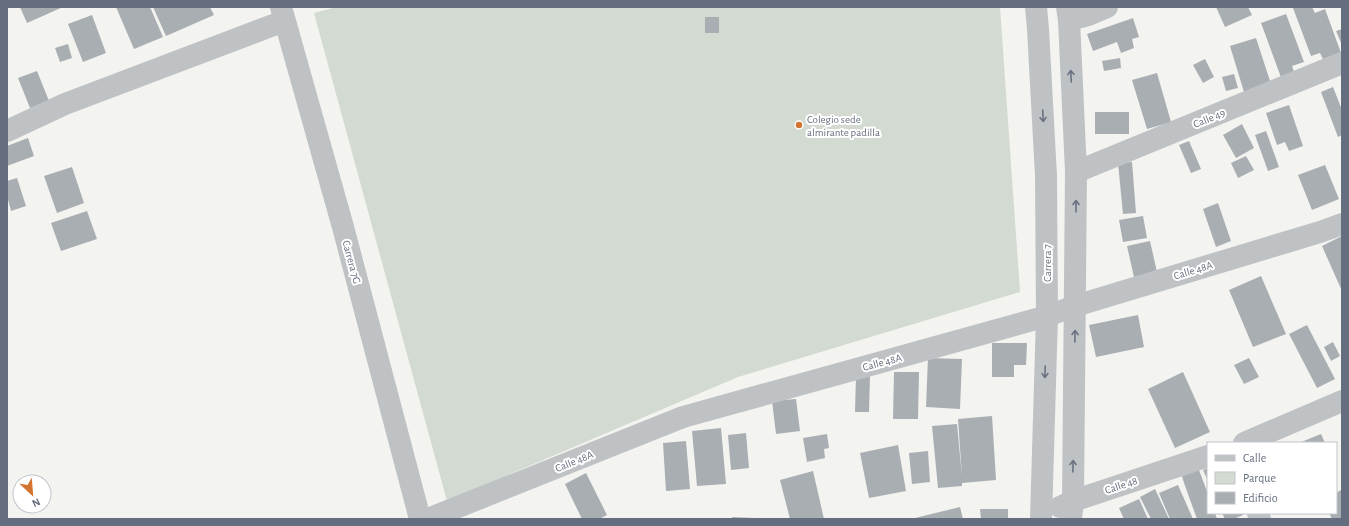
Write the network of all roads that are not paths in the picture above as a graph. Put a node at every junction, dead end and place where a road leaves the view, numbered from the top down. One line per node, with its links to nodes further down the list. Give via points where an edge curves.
1 (1036, 7): 10 (street, Carrera 7, one-way to 10, via 1046,176)
2 (1107, 7): 4 (street, via 1088,15)
3 (282, 14): 6 (street, via 65,104); 16 (street, Carrera 7G, via 343,227)
4 (1068, 14): 7 (street, one-way to 4)
5 (1342, 63): 7 (street, Calle 49)
6 (7, 131)
7 (1076, 172): 9 (street, one-way to 7)
8 (1342, 224): 9 (street, Calle 48A)
9 (1075, 306): 10 (street, Calle 48A); 14 (street, one-way to 9)
10 (1047, 316): 15 (street, Carrera 7, one-way to 15); 17 (street, Calle 48A, via 684,417)
11 (1342, 401): 12 (street)
12 (1246, 442)
13 (1207, 456): 14 (street, Calle 48)
14 (1072, 510): 15 (street, Calle 48)
15 (1039, 518)
16 (420, 519)
17 (428, 519)

